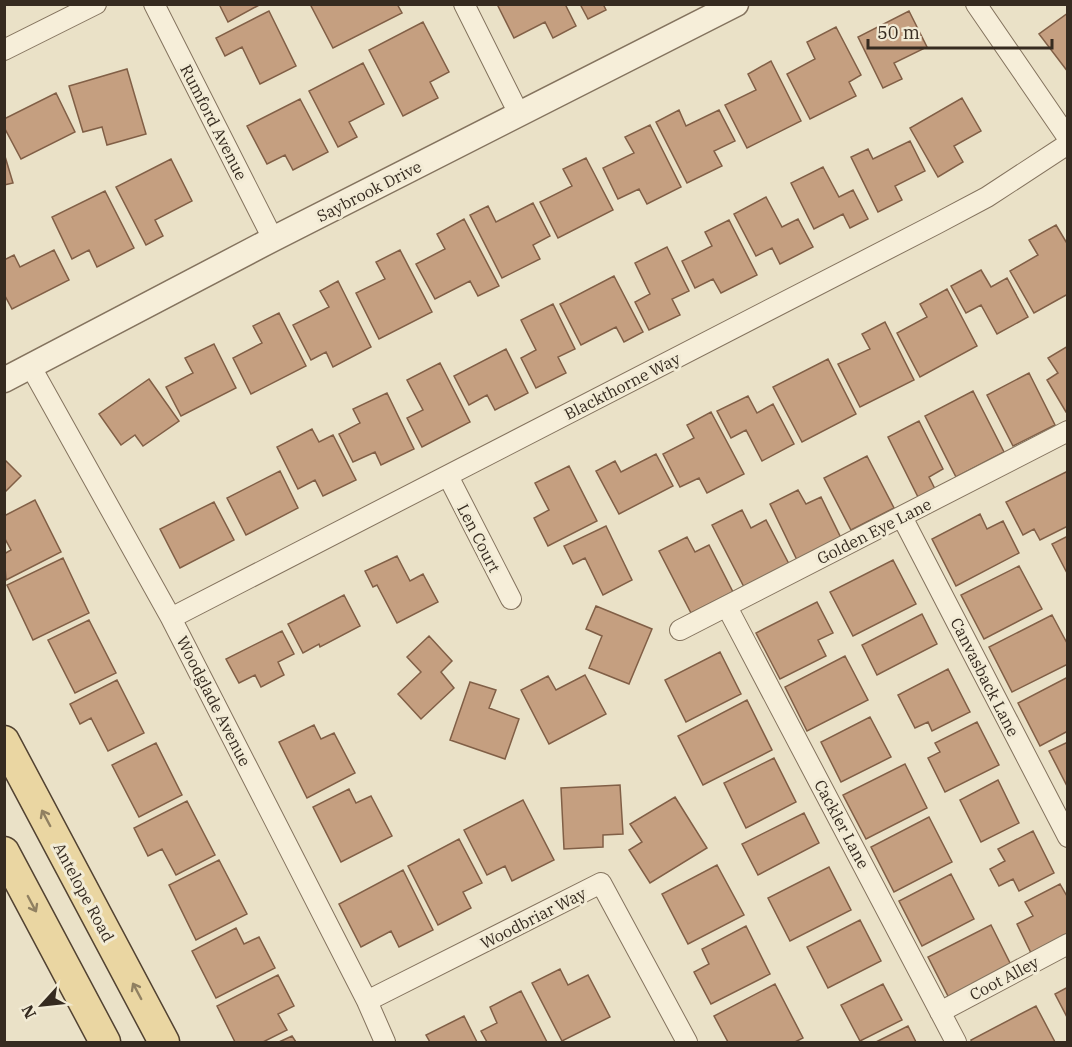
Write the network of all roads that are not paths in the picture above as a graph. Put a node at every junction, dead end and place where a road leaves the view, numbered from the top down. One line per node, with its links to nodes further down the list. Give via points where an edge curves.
1 (96, 4): 6 (street)
2 (154, 4): 10 (street, Rumford Avenue)
3 (464, 4): 7 (street)
4 (736, 4): 7 (street, Saybrook Drive)
5 (976, 4): 8 (street)
6 (4, 50)
7 (519, 114): 10 (street, Saybrook Drive)
8 (1068, 138)
9 (1068, 144): 14 (street, Blackthorne Way, via 987,197)
10 (273, 239): 11 (street, Saybrook Drive)
11 (31, 367): 12 (street, Saybrook Drive); 18 (street, Woodglade Avenue)
12 (4, 380)
13 (1068, 430): 15 (street, Golden Eye Lane)
14 (447, 476): 16 (street, Len Court); 18 (street, Blackthorne Way)
15 (902, 517): 17 (street, Golden Eye Lane); 21 (street, Canvasback Lane)
16 (511, 599)
17 (727, 607): 19 (street, Golden Eye Lane); 25 (street, Cackler Lane)
18 (171, 618): 24 (street, Woodglade Avenue)
19 (680, 630)
20 (4, 741): 27 (main road, Antelope Road, one-way to 20)
21 (1068, 837)
22 (4, 852): 26 (main road, one-way to 26)
23 (1068, 944): 25 (street, Coot Alley)
24 (367, 1001): 28 (street, Woodglade Avenue); 29 (street, Woodbriar Way, via 601,883)
25 (940, 1012): 30 (street, Cackler Lane)
26 (105, 1042)
27 (164, 1042)
28 (385, 1042)
29 (687, 1042)
30 (956, 1042)

